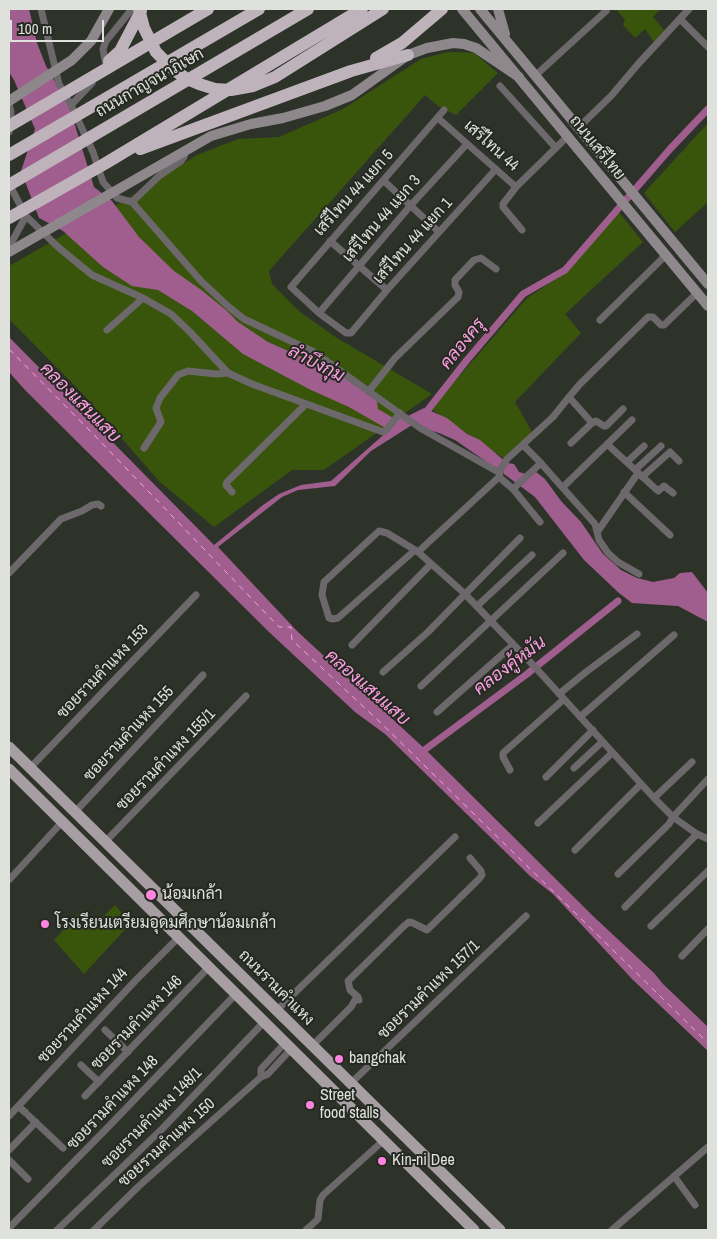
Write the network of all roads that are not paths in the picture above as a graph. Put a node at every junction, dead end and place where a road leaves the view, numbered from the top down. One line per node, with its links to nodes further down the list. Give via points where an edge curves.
1 (41, 9): 27 (street, via 60,84)
2 (109, 9): 26 (main road, via 92,42 72,60)
3 (132, 9): 27 (street, via 106,41 103,49 106,68 102,75 87,86)
4 (138, 9): 10 (highway, via 156,52 174,70 187,80 215,89 231,90 275,77)
5 (142, 9): 25 (highway, via 120,51)
6 (208, 9): 25 (highway)
7 (258, 9): 38 (highway, ถนนกาญจนาภิเษก)
8 (308, 9): 42 (highway, ถนนกาญจนาภิเษก)
9 (362, 9): 39 (highway)
10 (383, 9)
11 (442, 9): 21 (highway, via 390,51)
12 (462, 9): 23 (main road, ถนนเสรีไทย)
13 (480, 9): 18 (main road, ถนนเสรีไทย)
14 (498, 9): 18 (main road)
15 (687, 10): 17 (street)
16 (606, 11): 22 (street)
17 (680, 19): 19 (street); 32 (street)
18 (507, 40): 22 (main road, ถนนเสรีไทย)
19 (708, 47)
20 (408, 55): 21 (highway); 23 (main road, via 440,45 464,44 488,55); 37 (main road, via 352,95 304,113 230,129)
21 (351, 70): 39 (highway)
22 (536, 75): 32 (main road, ถนนเสรีไทย)
23 (519, 77): 34 (main road, ถนนเสรีไทย)
24 (500, 86): 36 (street)
25 (71, 90): 31 (highway)
26 (9, 102): 29 (street)
27 (71, 105): 44 (street, via 103,182 117,198)
28 (444, 110): 30 (street, เสรีไทน 44 แยก 5)
29 (10, 113): 33 (street)
30 (438, 118): 35 (street, เสรีไทน 44); 41 (street, เสรีไทน 44 แยก 5)
31 (9, 126)
32 (579, 127): 56 (main road, ถนนเสรีไทย)
33 (9, 132)
34 (568, 136): 36 (street, เสรีไทน 44); 53 (main road, ถนนเสรีไทย)
35 (467, 144): 40 (street, เสรีไทน 44); 45 (street, เสรีไทน 44 แยก 3)
36 (556, 148): 43 (street, เสรีไทน 44)
37 (186, 150): 44 (street, via 181,161 159,176); 52 (main road)
38 (9, 155)
39 (106, 163): 47 (highway)
40 (496, 170): 43 (street, เสรีไทน 44); 49 (street, เสรีไทน 44 แยก 1)
41 (384, 181): 45 (street); 50 (street, เสรีไทน 44 แยก 5)
42 (9, 184): 46 (street)
43 (516, 187): 48 (street, via 503,207)
44 (132, 202): 65 (street, via 201,281 230,308 244,319 314,352)
45 (411, 205): 49 (street); 54 (street, เสรีไทน 44 แยก 3)
46 (26, 216): 51 (street); 59 (street, via 92,275)
47 (9, 218)
48 (522, 230)
49 (439, 232): 57 (street, เสรีไทน 44 แยก 1)
50 (330, 242): 54 (street); 61 (street, เสรีไทน 44 แยก 5, via 291,287)
51 (9, 247)
52 (9, 252)
53 (666, 255): 58 (main road, ถนนเสรีไทย); 62 (street)
54 (360, 266): 57 (street); 61 (street, เสรีไทน 44 แยก 3)
55 (496, 269): 65 (street, via 481,258 474,260 456,280 455,286 460,292 458,297 395,358)
56 (707, 279)
57 (387, 290): 61 (street, เสรีไทน 44 แยก 1, via 351,333 346,334)
58 (697, 293): 60 (main road, ถนนเสรีไทย); 66 (street, via 664,325 648,317)
59 (143, 298): 63 (street); 64 (street, via 171,314)
60 (708, 306)
61 (319, 313)
62 (600, 320)
63 (107, 330)
64 (228, 373): 67 (street); 77 (street, via 188,371 178,375 160,398 156,408 161,422)
65 (369, 391): 69 (street)
66 (569, 397): 71 (street); 74 (street, via 553,418)
67 (306, 404): 69 (street, via 383,432); 85 (street, via 227,482)
68 (623, 409): 71 (street, via 606,426 596,421)
69 (400, 415): 81 (street)
70 (632, 420): 73 (street)
71 (592, 423): 72 (street)
72 (571, 443)
73 (607, 444): 79 (street); 84 (street)
74 (523, 446): 80 (street); 81 (street, via 506,461)
75 (644, 446): 79 (street)
76 (661, 446): 82 (street)
77 (144, 448)
78 (679, 461): 82 (street, via 670,452)
79 (626, 462): 82 (street)
80 (541, 463): 83 (street); 84 (street)
81 (500, 473): 83 (street); 93 (street)
82 (638, 473): 86 (street); 87 (street, via 658,491 665,486)
83 (515, 487): 89 (street)
84 (562, 487): 90 (street)
85 (232, 492)
86 (624, 492): 90 (street); 91 (street)
87 (673, 493)
88 (102, 506): 97 (street, via 92,505 58,522)
89 (540, 522)
90 (598, 531): 98 (street, via 599,540 608,553)
91 (670, 535)
92 (520, 538): 99 (street)
93 (416, 551): 93 (street, via 379,531 324,582 322,595 329,618 338,618); 96 (street)
94 (562, 554): 102 (street)
95 (532, 555): 101 (street)
96 (431, 564): 99 (street); 105 (street)
97 (9, 573)
98 (639, 574)
99 (464, 593): 101 (street); 107 (street)
100 (196, 594): 119 (street, ซอยรามคำแหง 153)
101 (477, 606): 102 (street)
102 (492, 621): 106 (street); 109 (street)
103 (637, 634): 111 (street, via 586,672)
104 (674, 635): 113 (street)
105 (352, 645)
106 (513, 645): 111 (street); 112 (street)
107 (384, 672)
108 (203, 675): 127 (street, ซอยรามคำแหง 155)
109 (421, 686)
110 (246, 696): 134 (street, ซอยรามคำแหง 155/1)
111 (561, 697): 113 (street); 122 (street, via 503,753)
112 (437, 712)
113 (580, 717): 114 (street)
114 (593, 730): 115 (street); 123 (street)
115 (602, 742): 117 (street); 120 (street)
116 (9, 747): 119 (main road, ถนนรามคำแหง)
117 (612, 753): 125 (street); 130 (street)
118 (692, 762): 126 (street)
119 (30, 768): 127 (main road, ถนนรามคำแหง)
120 (574, 768)
121 (9, 769): 129 (main road, ถนนรามคำแหง)
122 (510, 770)
123 (546, 777)
124 (708, 779): 128 (street)
125 (641, 784): 126 (street); 135 (street)
126 (654, 798): 128 (street)
127 (75, 812): 134 (main road, ถนนรามคำแหง)
128 (673, 816): 131 (street); 138 (street, via 670,824)
129 (62, 822): 139 (street); 144 (main road, ถนนรามคำแหง)
130 (538, 823)
131 (696, 834): 133 (street); 140 (street)
132 (455, 837): 148 (street)
133 (708, 839)
134 (105, 842): 148 (main road, ถนนรามคำแหง)
135 (576, 850)
136 (470, 858): 152 (street, via 481,871 479,879 428,930 409,922 348,981 359,1003)
137 (708, 871): 142 (street)
138 (618, 874)
139 (9, 880)
140 (625, 907)
141 (526, 916): 156 (street, ซอยรามคำแหง 157/1)
142 (652, 926)
143 (708, 929): 145 (street)
144 (179, 937): 146 (main road, ถนนรามคำแหง); 158 (street, ซอยรามคำแหง 144)
145 (682, 956)
146 (208, 968): 147 (main road, ถนนรามคำแหง); 153 (street, ซอยรามคำแหง 146)
147 (235, 995): 149 (main road, ถนนรามคำแหง); 173 (street, ซอยรามคำแหง 148)
148 (276, 1011): 152 (main road, ถนนรามคำแหง)
149 (263, 1023): 151 (main road, ถนนรามคำแหง); 174 (street, ซอยรามคำแหง 148/1, via 162,1129)
150 (105, 1030): 153 (street)
151 (288, 1046): 161 (main road, ถนนรามคำแหง); 175 (street, ซอยรามคำแหง 150, via 268,1074 260,1077)
152 (312, 1046): 156 (main road, ถนนรามคำแหง)
153 (128, 1052): 155 (street, ซอยรามคำแหง 146)
154 (81, 1065): 155 (street)
155 (99, 1082): 157 (street, ซอยรามคำแหง 146)
156 (351, 1083): 165 (main road, ถนนรามคำแหง)
157 (85, 1096)
158 (18, 1106): 159 (street, ซอยรามคำแหง 144); 160 (street)
159 (9, 1116)
160 (36, 1122): 163 (street); 164 (street)
161 (384, 1140): 167 (main road, ถนนรามคำแหง); 176 (street, via 323,1195 318,1219)
162 (708, 1147): 169 (street)
163 (63, 1148)
164 (9, 1150)
165 (423, 1154): 167 (main road, via 420,1162); 168 (main road, ถนนรามคำแหง)
166 (9, 1160): 170 (street)
167 (409, 1166): 171 (main road, ถนนรามคำแหง)
168 (440, 1171): 171 (main road, via 430,1169); 178 (main road, ถนนรามคำแหง)
169 (674, 1176): 172 (street); 179 (street)
170 (28, 1179)
171 (425, 1182): 177 (main road, ถนนรามคำแหง)
172 (695, 1205)
173 (9, 1228)
174 (57, 1230)
175 (94, 1230)
176 (306, 1230)
177 (474, 1230)
178 (500, 1230)
179 (612, 1230)

